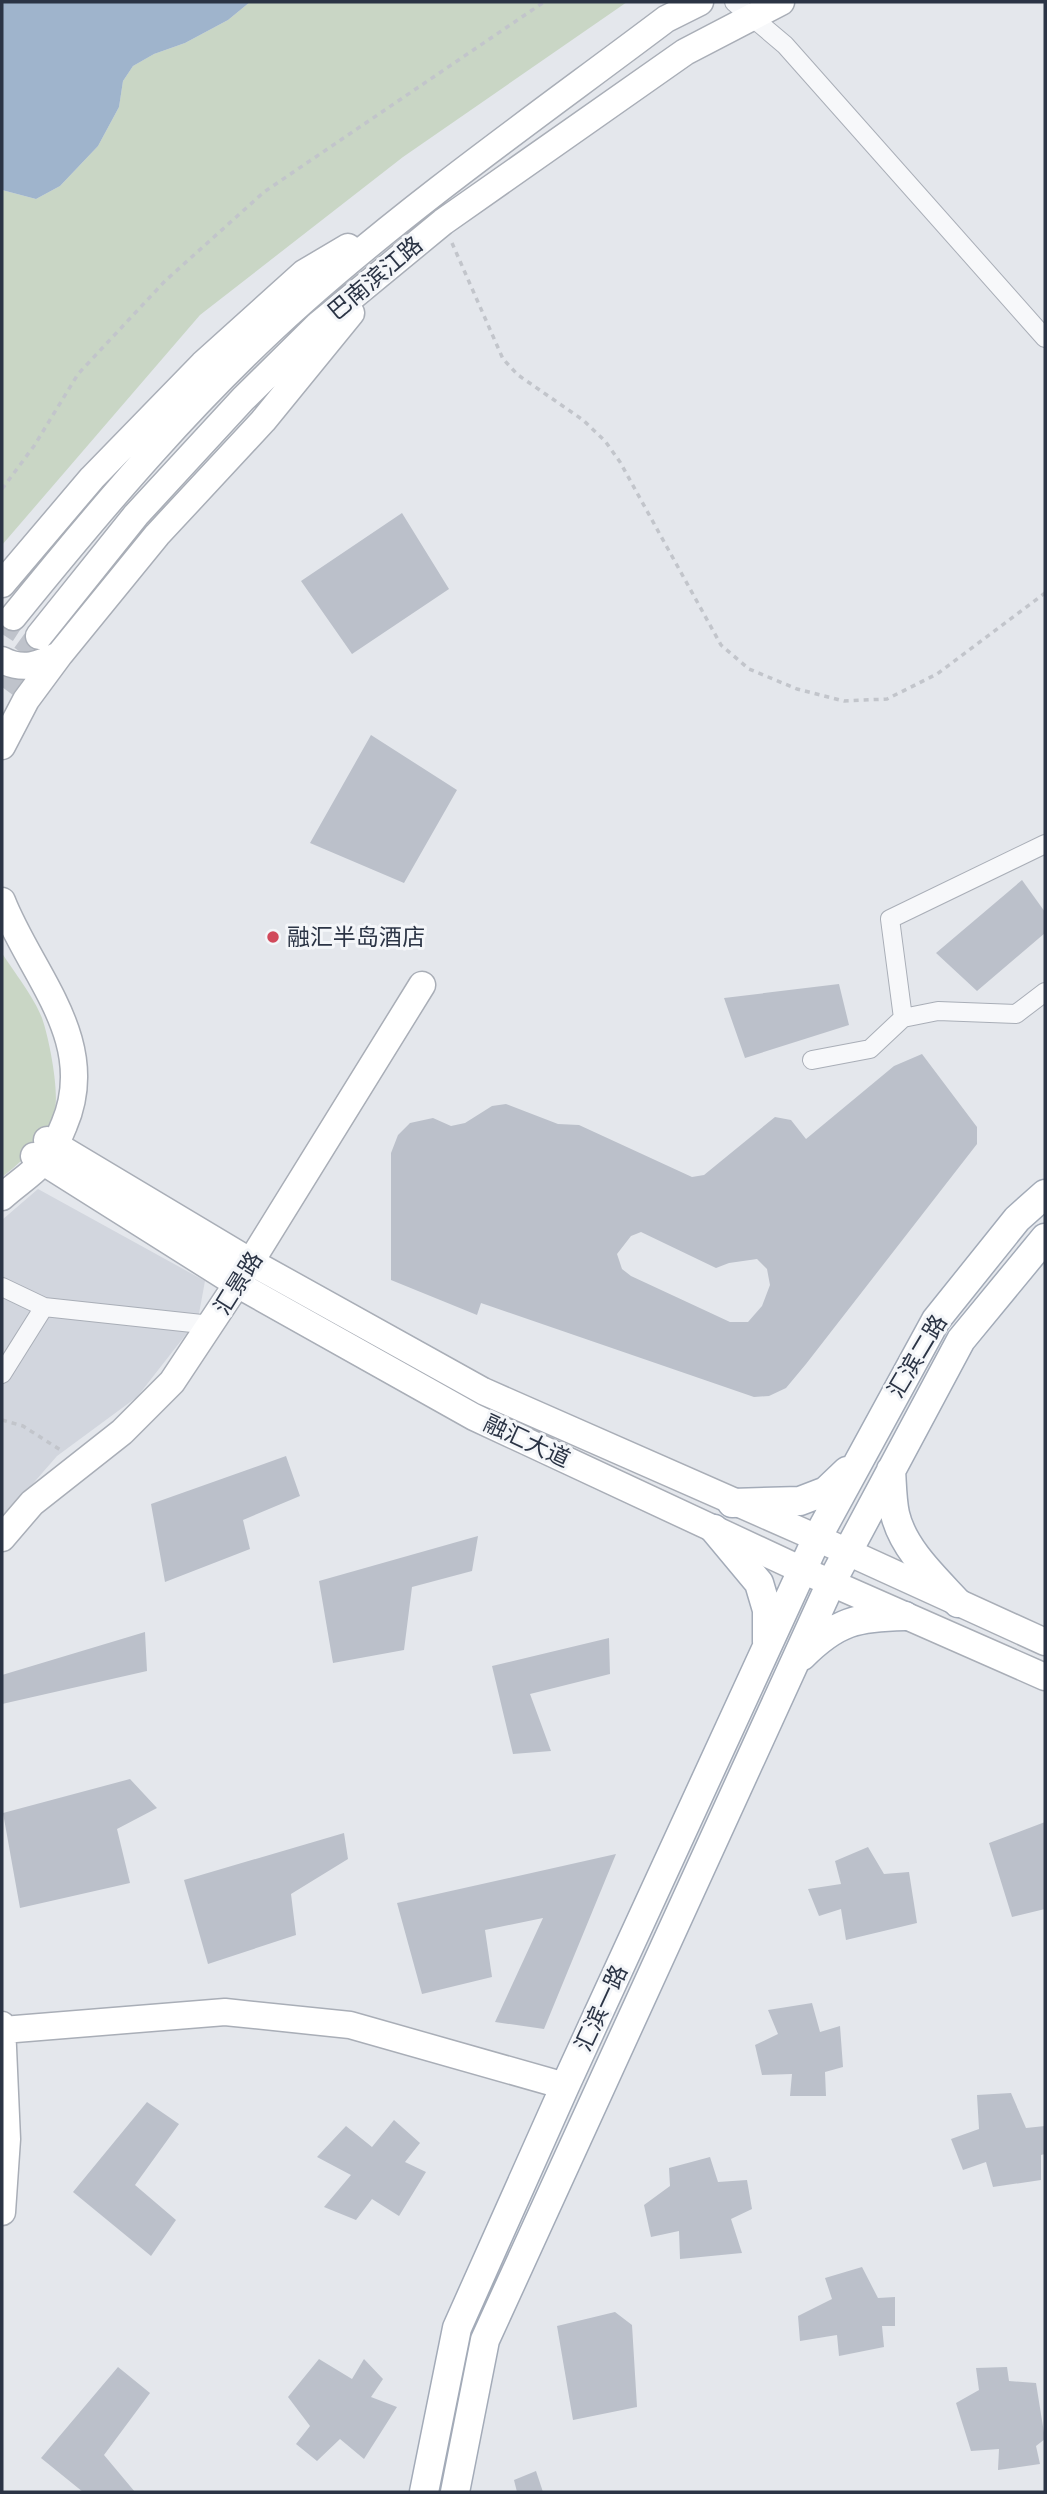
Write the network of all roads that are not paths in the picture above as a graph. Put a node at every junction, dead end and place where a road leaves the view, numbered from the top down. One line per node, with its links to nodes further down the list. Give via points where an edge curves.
1 (700, 2): 4 (main road, 巴南滨江路, via 666,19)
2 (781, 2): 3 (main road, 巴南滨江路)
3 (743, 9): 5 (main road, 巴南滨江路, via 443,222); 6 (street, via 785,45)
4 (430, 196): 7 (main road, via 304,274 202,364 92,478); 8 (main road, 巴南滨江路, via 302,302 219,381 112,495)
5 (388, 267): 9 (main road, 巴南滨江路, via 318,325 243,399 136,515); 10 (main road, via 263,421 157,535)
6 (1045, 338)
7 (2, 584)
8 (13, 617)
9 (39, 636)
10 (60, 654): 11 (main road, via 26,667); 12 (main road, via 26,700)
11 (2, 660)
12 (2, 746)
13 (1045, 844): 18 (street, via 890,919)
14 (2, 901): 20 (main road, via 13,930 62,1017 72,1047 75,1082 70,1111)
15 (2, 932): 20 (main road, via 52,1017 62,1051 65,1082 61,1109)
16 (422, 985): 25 (main road, 汇景路)
17 (1045, 992): 18 (street, via 1016,1014 938,1011)
18 (903, 1017): 19 (street, via 870,1049)
19 (812, 1060)
20 (45, 1151): 21 (main road); 23 (main road); 25 (main road, 融汇大道)
21 (2, 1184)
22 (1045, 1194): 30 (main road, 汇滨二路, via 1017,1219 936,1320)
23 (2, 1197)
24 (1045, 1238): 31 (main road, 汇滨二路, via 961,1340)
25 (244, 1273): 28 (main road, 汇景路); 32 (main road, 融汇大道, via 483,1391); 33 (main road, 融汇大道, via 474,1417)
26 (2, 1287): 27 (street)
27 (44, 1307): 28 (street); 29 (street)
28 (211, 1325): 34 (main road, 汇景路, via 172,1382 122,1432 32,1503)
29 (2, 1374)
30 (856, 1462): 32 (main road, via 826,1491 800,1502); 35 (main road, 汇滨二路)
31 (891, 1470): 36 (main road, 汇滨二路); 39 (main road, via 895,1516 908,1543)
32 (732, 1503): 35 (main road, 融汇大道)
33 (714, 1529): 37 (main road, 融汇大道); 42 (main road, via 759,1583 767,1610)
34 (2, 1538)
35 (817, 1538): 36 (main road, 融汇大道); 37 (main road, 汇滨一路)
36 (846, 1552): 38 (main road, 汇滨一路); 39 (main road, 融汇大道)
37 (802, 1570): 38 (main road, 融汇大道); 42 (main road, 汇滨一路)
38 (831, 1583): 40 (main road, 融汇大道); 43 (main road, 汇滨一路)
39 (958, 1603): 41 (main road, 融汇大道)
40 (905, 1616): 43 (main road, via 843,1624 821,1637); 44 (main road, 融汇大道)
41 (1045, 1642)
42 (767, 1646): 46 (main road, 汇滨一路)
43 (795, 1663): 49 (main road, 汇滨一路, via 485,2340)
44 (1045, 1677)
45 (2, 2028): 46 (main road, via 225,2012 350,2025); 47 (main road, via 7,2139)
46 (565, 2086): 48 (main road, 汇滨一路, via 457,2328)
47 (2, 2212)
48 (424, 2492)
49 (454, 2492)

